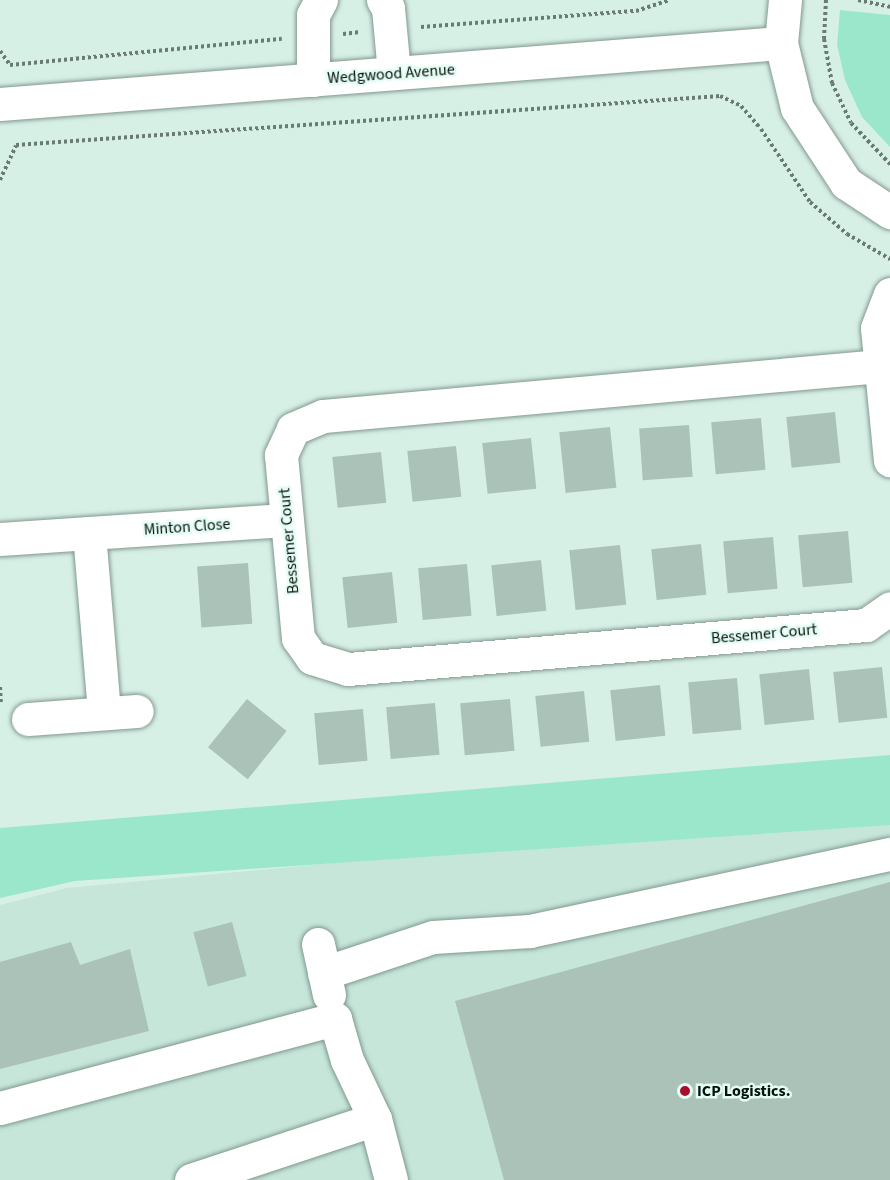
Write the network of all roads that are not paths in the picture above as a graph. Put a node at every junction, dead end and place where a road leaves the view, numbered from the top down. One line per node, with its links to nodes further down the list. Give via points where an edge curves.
1 (321, 0): 6 (street, via 313,15)
2 (384, 0): 5 (street, via 388,8)
3 (785, 0): 4 (street)
4 (781, 43): 5 (street, Wedgwood Avenue); 8 (street, via 797,108 846,183)
5 (393, 74): 6 (street, Wedgwood Avenue)
6 (313, 80): 7 (street, Wedgwood Avenue)
7 (0, 104)
8 (890, 212)
9 (890, 294): 10 (street, via 877,328)
10 (880, 366): 11 (street); 12 (street, Bessemer Court, via 323,416 292,429 281,455)
11 (890, 460)
12 (285, 520): 13 (street, Minton Close); 15 (street, Bessemer Court, via 298,638 312,658 348,669 866,625)
13 (89, 533): 14 (street, Minton Close); 16 (street)
14 (0, 539)
15 (890, 608)
16 (104, 711): 17 (street); 18 (street)
17 (137, 711)
18 (15, 712)
19 (890, 854): 20 (street, via 530,931 432,937 321,959)
20 (335, 1019): 21 (street); 22 (street, via 347,1060)
21 (0, 1108)
22 (375, 1119): 23 (street); 24 (street)
23 (191, 1180)
24 (391, 1180)

